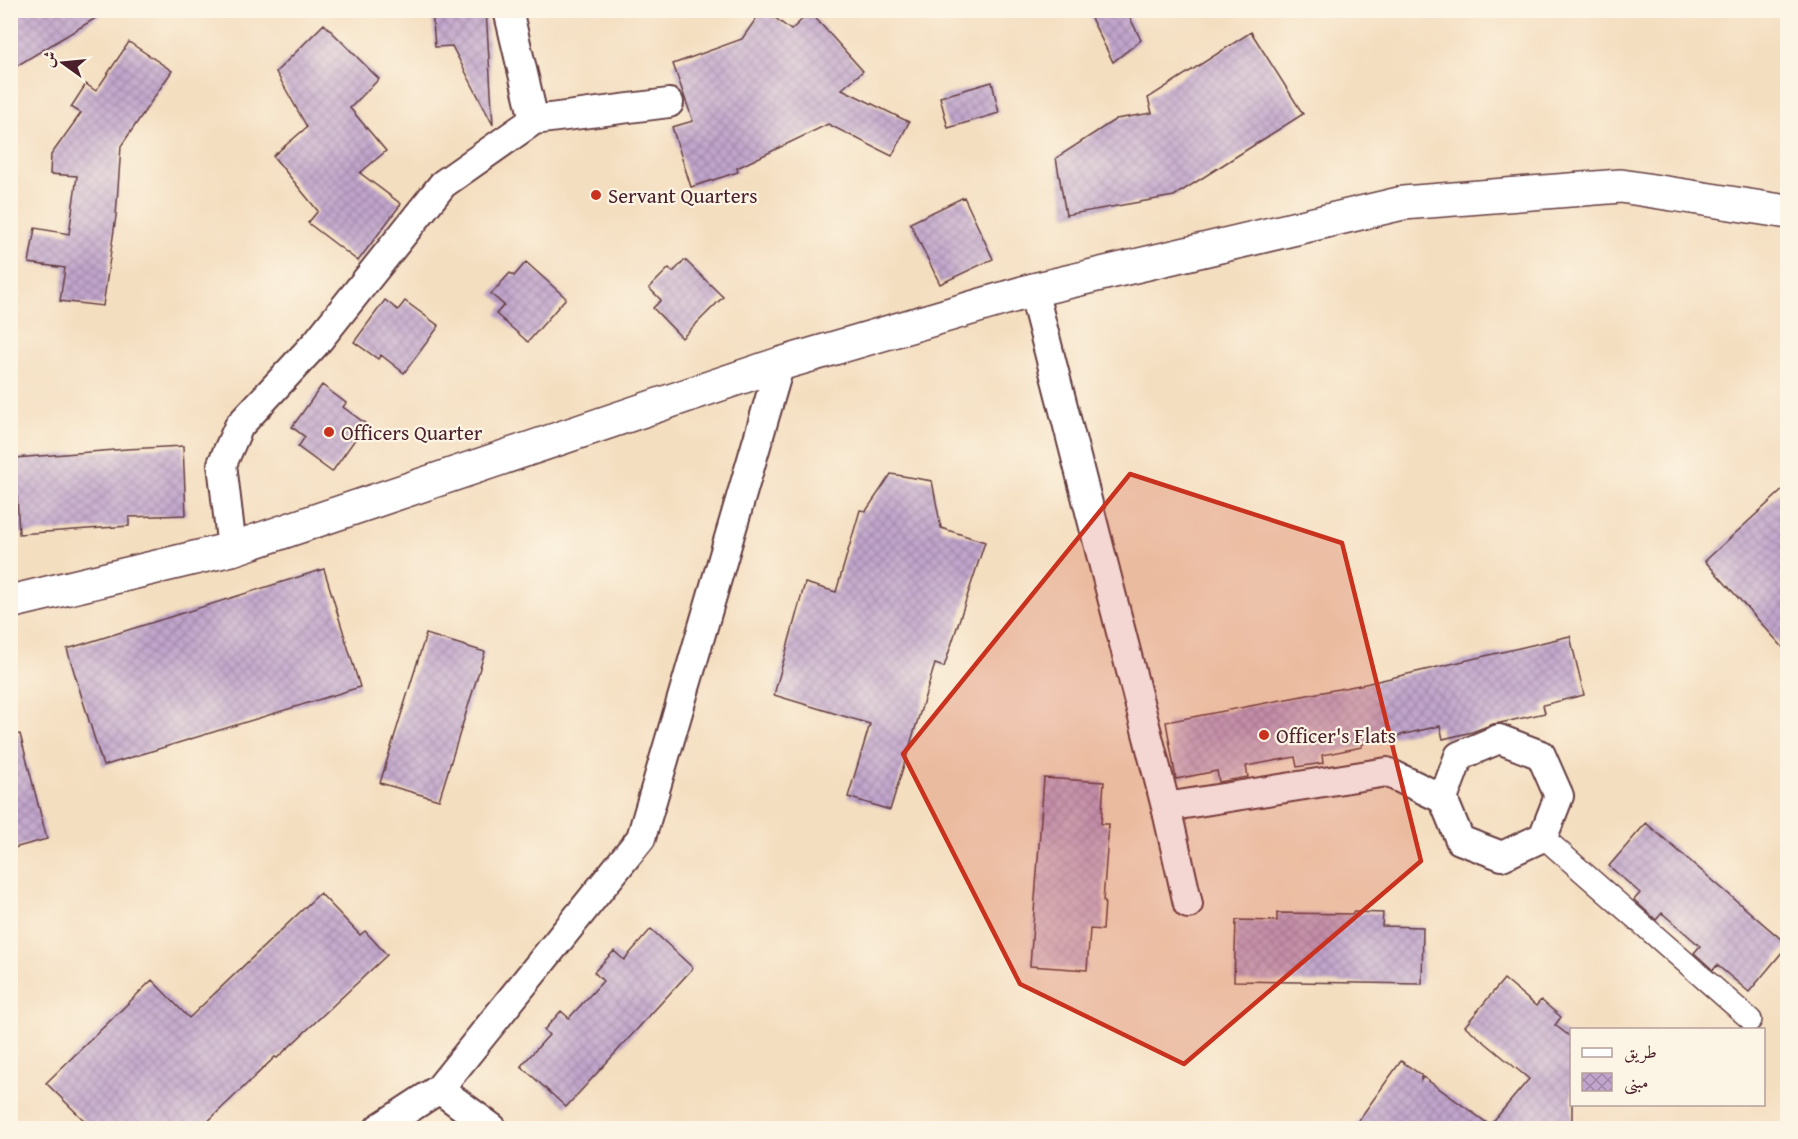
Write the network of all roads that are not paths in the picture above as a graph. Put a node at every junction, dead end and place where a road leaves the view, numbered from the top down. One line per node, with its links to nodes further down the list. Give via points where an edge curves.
1 (508, 10): 3 (street)
2 (669, 103): 3 (street)
3 (534, 120): 7 (street, via 443,184 317,342 239,426 222,464)
4 (1788, 212): 5 (main road, via 1621,186 1403,203)
5 (1033, 290): 6 (main road); 10 (street)
6 (780, 364): 7 (main road); 14 (street, via 641,838)
7 (232, 549): 8 (main road)
8 (10, 602)
9 (1443, 799): 10 (street, via 1388,772); 11 (street, via 1460,840 1491,852 1502,856); 11 (street, via 1459,756 1499,739 1541,755 1559,796)
10 (1166, 807): 12 (street)
11 (1543, 837): 13 (street)
12 (1188, 904)
13 (1751, 1020)
14 (439, 1089): 15 (street); 16 (street)
15 (379, 1128)
16 (492, 1128)

